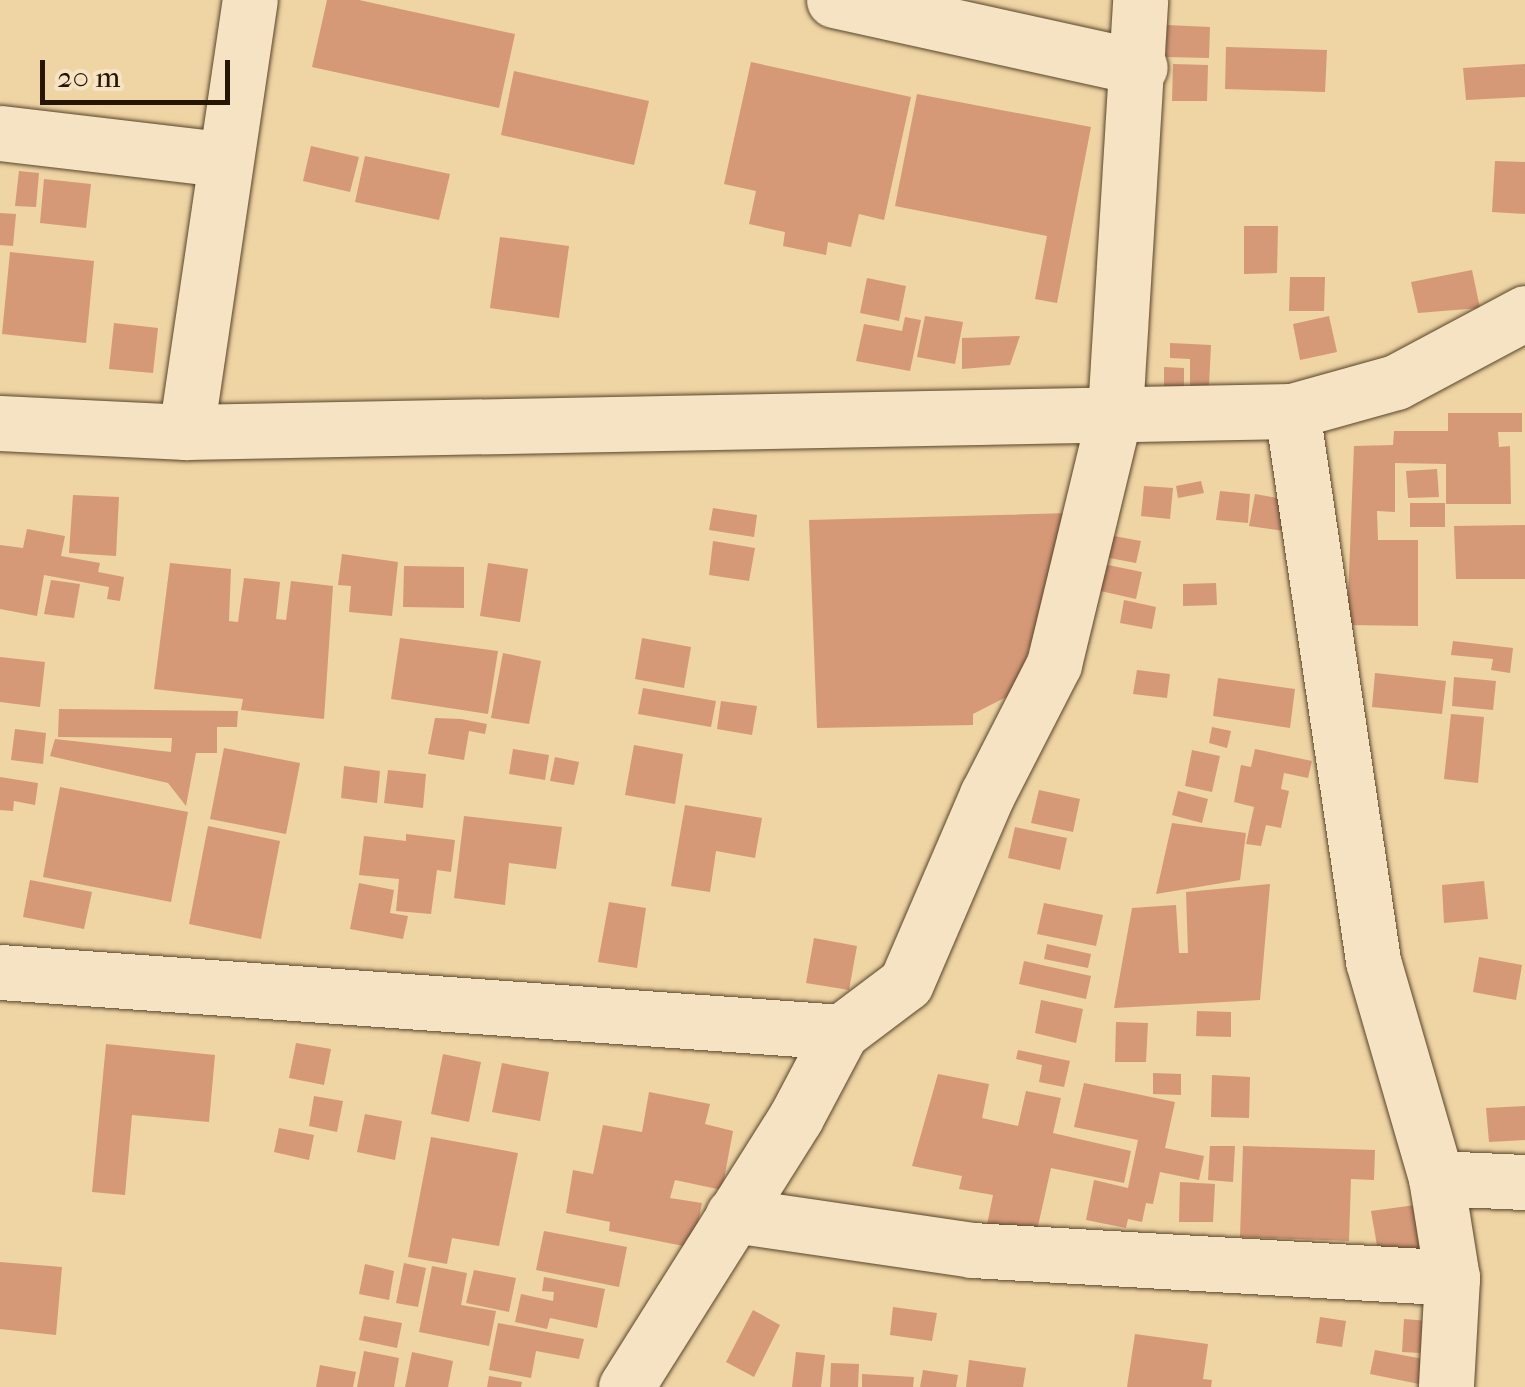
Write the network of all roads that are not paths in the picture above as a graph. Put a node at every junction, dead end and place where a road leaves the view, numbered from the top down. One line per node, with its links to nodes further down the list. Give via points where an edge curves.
1 (250, 0): 6 (street)
2 (834, 0): 4 (street)
3 (1140, 0): 4 (street)
4 (1140, 67): 9 (street)
5 (0, 133): 6 (street)
6 (223, 159): 11 (street)
7 (1525, 314): 8 (street, via 1396,382)
8 (1292, 411): 9 (street); 14 (street, via 1372,962)
9 (1114, 412): 11 (street); 13 (street, via 1054,664 906,983)
10 (0, 423): 11 (street)
11 (186, 432)
12 (0, 972): 13 (street)
13 (841, 1032): 16 (street)
14 (1436, 1178): 15 (street); 17 (street)
15 (1525, 1182)
16 (734, 1215): 17 (street, via 972,1250); 18 (street)
17 (1452, 1278): 19 (street)
18 (626, 1387)
19 (1446, 1387)

